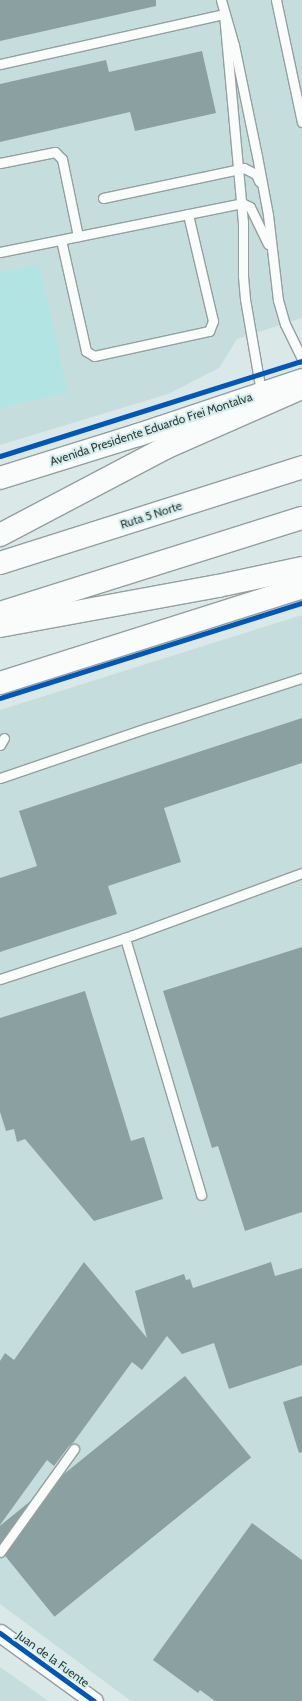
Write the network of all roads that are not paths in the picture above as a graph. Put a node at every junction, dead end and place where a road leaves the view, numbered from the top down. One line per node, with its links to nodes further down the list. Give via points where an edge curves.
1 (221, 0): 3 (lane)
2 (276, 0): 5 (lane)
3 (224, 14): 4 (lane); 7 (lane); 8 (lane, via 234,45)
4 (0, 64)
5 (302, 122)
6 (0, 163): 12 (lane, via 55,152 59,155 62,159)
7 (239, 168): 8 (lane, via 256,174); 9 (lane); 10 (lane)
8 (264, 196): 15 (lane)
9 (103, 198)
10 (242, 203): 11 (lane); 15 (lane, via 250,207); 19 (lane, via 244,299)
11 (188, 214): 12 (lane); 13 (lane, via 213,321 209,331 94,356 86,352)
12 (78, 236): 13 (lane)
13 (61, 240): 14 (lane)
14 (0, 252)
15 (272, 253): 16 (lane, via 278,300 285,324)
16 (302, 359)
17 (302, 380): 19 (main road, Avenida Presidente Eduardo Frei Montalva)
18 (302, 388): 23 (main road, via 165,448)
19 (261, 392): 21 (main road, Avenida Presidente Eduardo Frei Montalva, via 138,435)
20 (302, 467): 24 (main road, Ruta 5 Norte)
21 (0, 478)
22 (302, 518): 27 (main road)
23 (0, 535)
24 (0, 563)
25 (302, 568): 28 (main road)
26 (302, 586): 30 (main road)
27 (0, 614)
28 (0, 626)
29 (302, 678): 31 (lane)
30 (0, 683)
31 (0, 778)
32 (302, 873): 33 (lane)
33 (126, 938): 34 (lane); 35 (lane)
34 (0, 979)
35 (201, 1195)
36 (74, 1449): 37 (lane)
37 (0, 1552)
38 (0, 1633): 39 (street, Juan de la Fuente)
39 (94, 1701)

